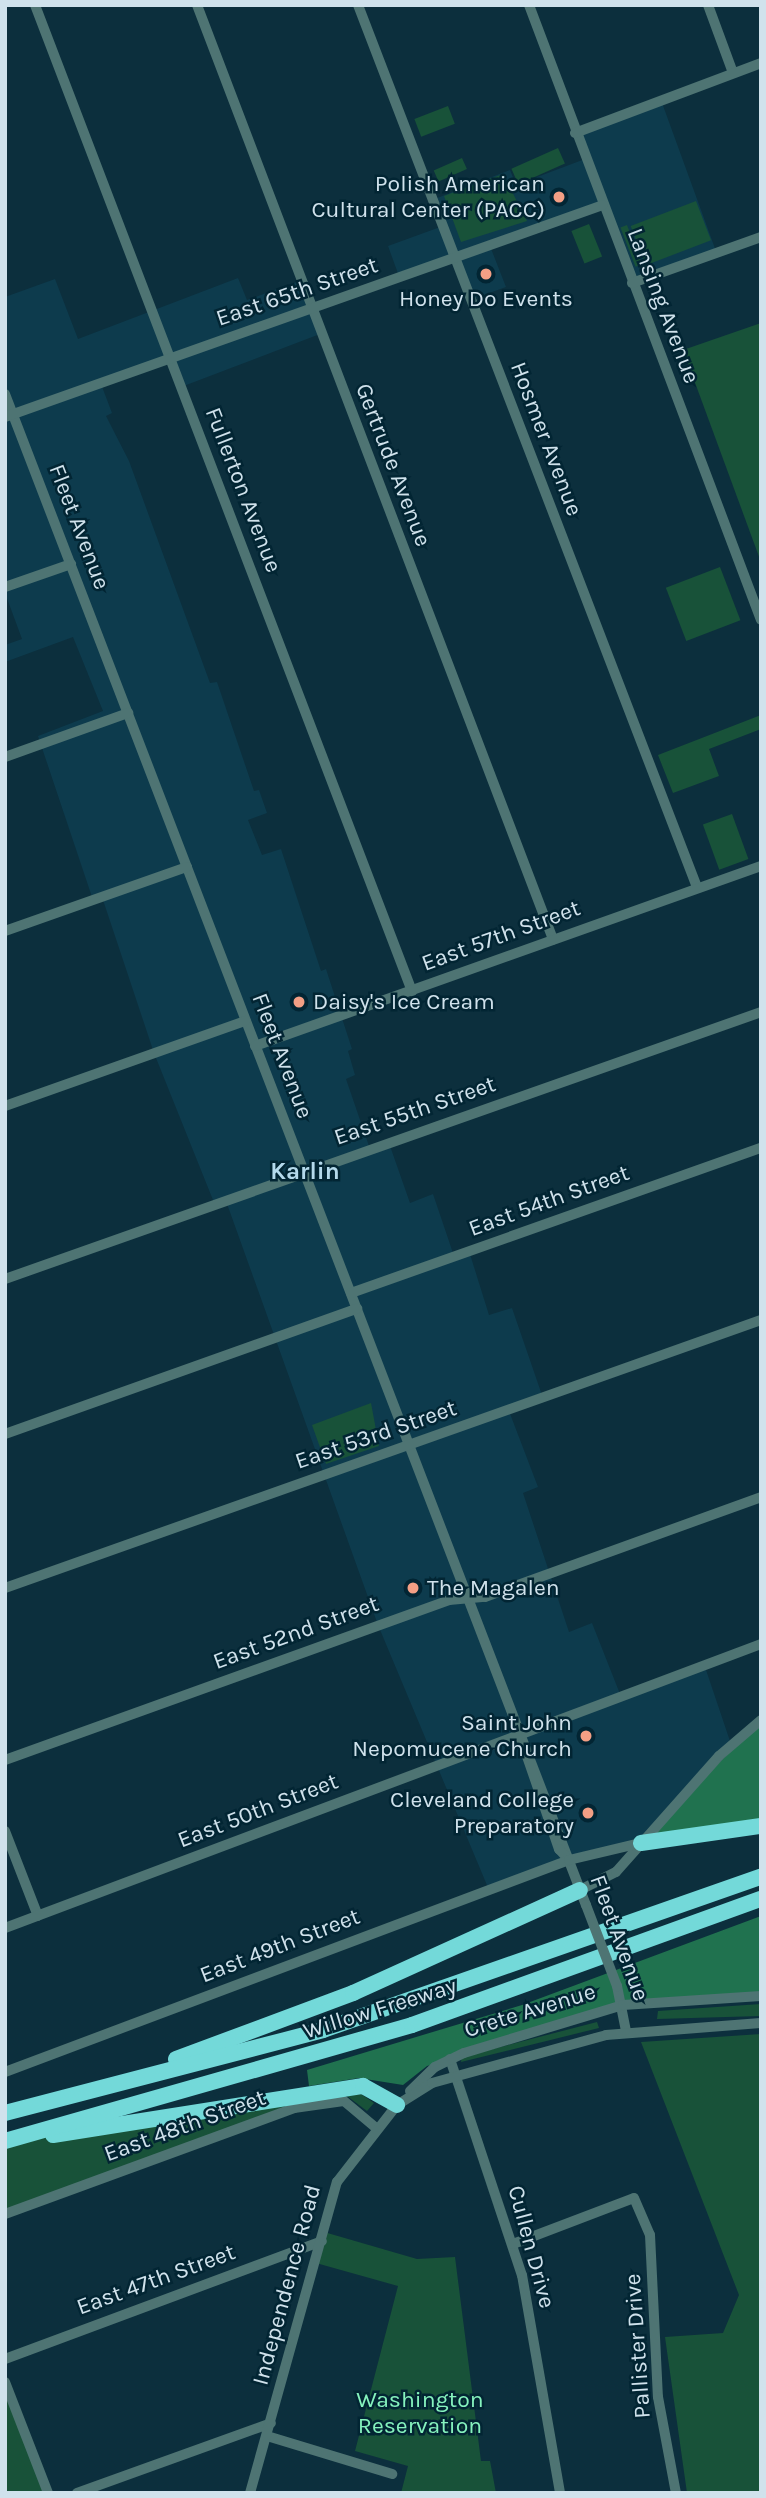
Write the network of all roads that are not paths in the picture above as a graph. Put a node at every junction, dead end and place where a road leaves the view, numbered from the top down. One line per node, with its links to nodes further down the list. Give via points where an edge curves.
1 (35, 5): 14 (street, Fullerton Avenue)
2 (197, 5): 13 (street, Gertrude Avenue)
3 (358, 5): 11 (street, Hosmer Avenue)
4 (529, 5): 8 (street, Lansing Avenue)
5 (708, 5): 7 (street)
6 (761, 63): 7 (street)
7 (733, 73): 8 (street)
8 (575, 133): 9 (street, Lansing Avenue)
9 (603, 205): 11 (street, East 65th Street); 12 (street, Lansing Avenue)
10 (761, 237): 12 (street)
11 (455, 258): 13 (street, East 65th Street); 24 (street, Hosmer Avenue)
12 (632, 283): 19 (street, Lansing Avenue)
13 (312, 309): 14 (street, East 65th Street); 26 (street, Gertrude Avenue)
14 (170, 359): 16 (street, East 65th Street); 27 (street, Fullerton Avenue)
15 (5, 394): 16 (street, Fleet Avenue)
16 (9, 415): 17 (street, Fleet Avenue)
17 (71, 564): 18 (street); 20 (street, Fleet Avenue)
18 (5, 587)
19 (761, 620)
20 (128, 713): 21 (street); 23 (street, Fleet Avenue)
21 (5, 757)
22 (761, 866): 24 (street, East 57th Street)
23 (187, 867): 25 (street); 29 (street, Fleet Avenue)
24 (698, 887): 26 (street, East 57th Street)
25 (5, 931)
26 (553, 939): 27 (street, East 57th Street)
27 (412, 991): 30 (street, East 57th Street)
28 (761, 1012): 33 (street, East 55th Street)
29 (245, 1021): 30 (street, Fleet Avenue); 31 (street)
30 (255, 1046): 33 (street, Fleet Avenue)
31 (5, 1106)
32 (761, 1148): 35 (street, East 54th Street)
33 (304, 1173): 34 (street, East 55th Street); 35 (street, Fleet Avenue)
34 (5, 1279)
35 (351, 1293): 36 (street, Fleet Avenue)
36 (357, 1309): 38 (street); 39 (street, Fleet Avenue)
37 (761, 1320): 39 (street, East 53rd Street)
38 (5, 1434)
39 (410, 1446): 41 (street, East 53rd Street); 42 (street, Fleet Avenue)
40 (761, 1497): 42 (street, East 52nd Street)
41 (5, 1588)
42 (468, 1598): 45 (street, Fleet Avenue); 46 (street, East 52nd Street)
43 (761, 1644): 45 (street, East 50th Street)
44 (761, 1720): 49 (street, via 719,1756)
45 (520, 1733): 50 (street, Fleet Avenue, via 559,1849); 54 (street, East 50th Street)
46 (5, 1760)
47 (761, 1826): 49 (highway)
48 (5, 1831): 54 (street)
49 (641, 1843): 50 (street); 52 (street, via 616,1872)
50 (569, 1860): 52 (street, Fleet Avenue); 61 (street, East 49th Street)
51 (761, 1877): 63 (highway, Willow Freeway, via 335,2026)
52 (583, 1897): 57 (street, Fleet Avenue, bridge); 63 (highway, via 353,1993)
53 (761, 1899): 67 (highway, Willow Freeway, via 412,2025)
54 (38, 1916): 55 (street, East 50th Street)
55 (5, 1928)
56 (761, 1996): 57 (street, Crete Avenue)
57 (623, 2005): 59 (street, Fleet Avenue); 60 (street, Crete Avenue)
58 (761, 2023): 59 (street, Crete Avenue)
59 (626, 2031): 62 (street, Crete Avenue)
60 (450, 2059): 62 (street, Cullen Drive); 64 (street, Independence Road)
61 (5, 2072)
62 (456, 2077): 64 (street, Independence Road); 70 (street, Cullen Drive)
63 (96, 2089): 65 (highway, Willow Freeway)
64 (397, 2105): 66 (street, Independence Road); 67 (highway, via 363,2087)
65 (5, 2113)
66 (375, 2127): 68 (street, East 48th Street, via 344,2101 294,2108); 69 (street, Independence Road, via 337,2182)
67 (5, 2142)
68 (5, 2214)
69 (322, 2241): 71 (street, East 47th Street); 73 (street, Independence Road)
70 (513, 2244): 79 (street, Cullen Drive); 80 (street, Pallister Drive, via 634,2199 650,2235 658,2397)
71 (5, 2358)
72 (5, 2382): 76 (street)
73 (271, 2423): 74 (street, Independence Road); 77 (street)
74 (267, 2436): 75 (street); 78 (street, Independence Road)
75 (392, 2474)
76 (48, 2493)
77 (77, 2493)
78 (250, 2493)
79 (560, 2493)
80 (676, 2493)

